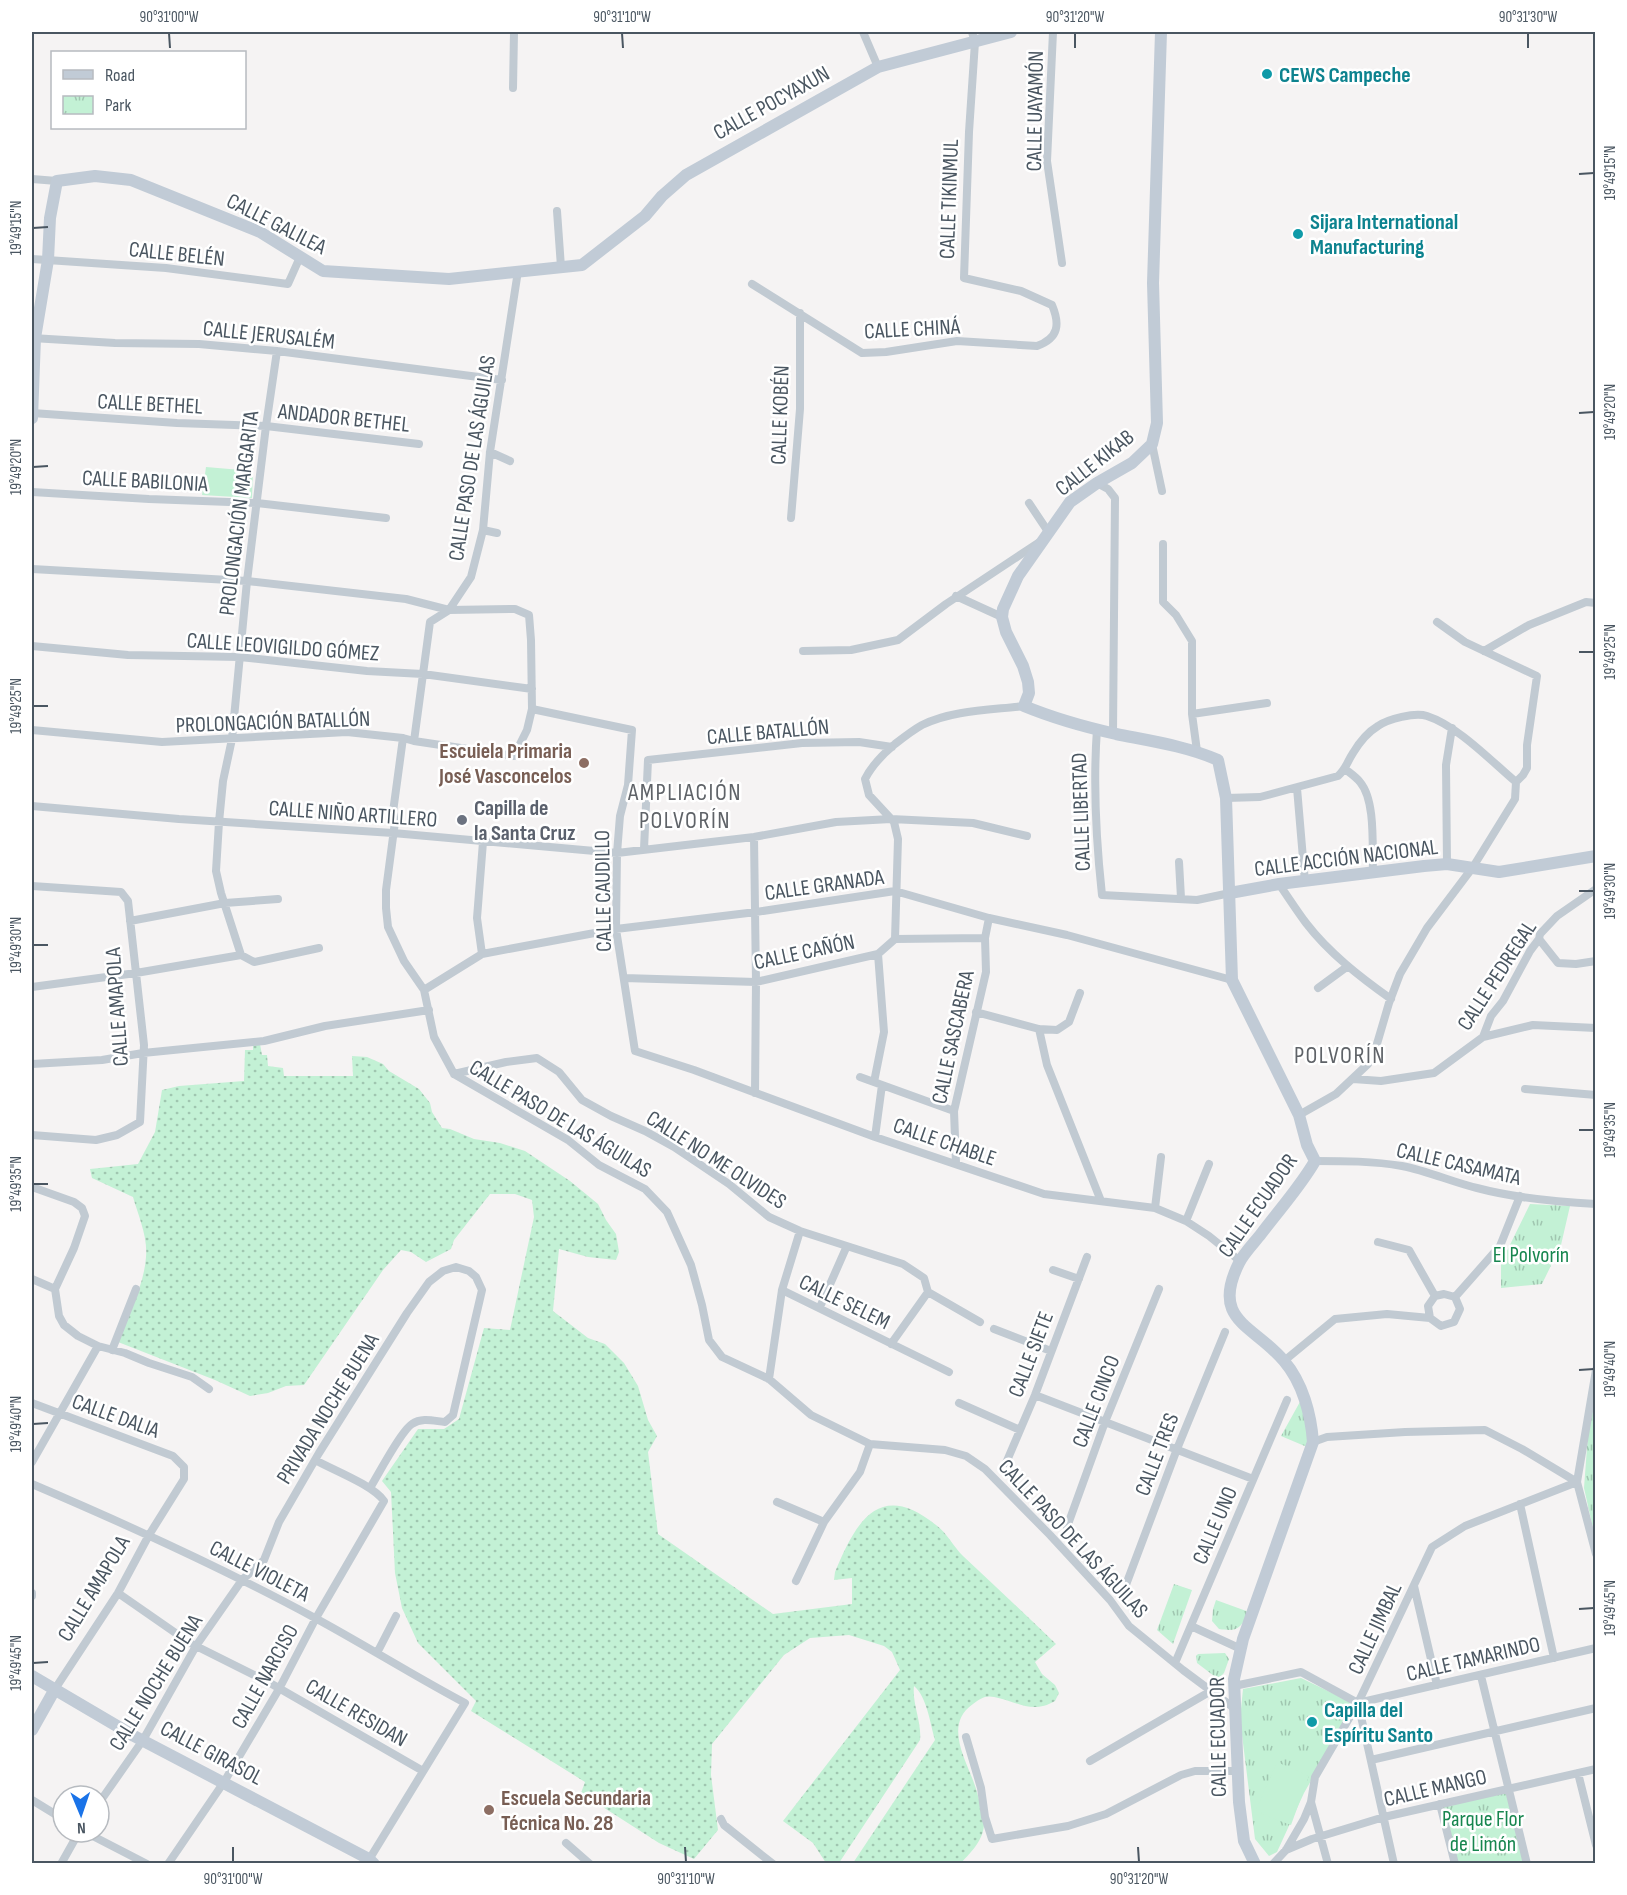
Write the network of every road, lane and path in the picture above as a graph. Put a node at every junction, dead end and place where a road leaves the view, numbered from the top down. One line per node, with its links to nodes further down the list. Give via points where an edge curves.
1 (514, 32): 8 (street)
2 (863, 32): 7 (street)
3 (1011, 32): 6 (street, CALLE POCYAXUN)
4 (1053, 32): 15 (street, CALLE UAYAMÓN, via 1047,161)
5 (1161, 32): 28 (street, CALLE KIKAB, via 1153,283 1157,423)
6 (973, 37): 7 (street, CALLE POCYAXUN); 21 (street, CALLE TIKINMUL, via 964,278 1021,291 1052,305 1058,319)
7 (878, 66): 16 (street, CALLE POCYAXUN, via 686,175 645,216)
8 (513, 88)
9 (32, 179): 10 (street, CALLE GALILEA)
10 (57, 181): 12 (street, CALLE GALILEA, via 95,177 131,180 260,232); 14 (street)
11 (557, 211): 17 (street)
12 (300, 257): 14 (street, CALLE BELÉN, via 288,284 166,268); 18 (street, CALLE GALILEA, via 323,271 449,279)
13 (32, 259): 14 (street, CALLE BELÉN)
14 (48, 260): 22 (street)
15 (1062, 263)
16 (582, 265): 17 (street, CALLE GALILEA)
17 (561, 267): 18 (street, CALLE GALILEA)
18 (518, 271): 24 (street, CALLE PASO DE LAS ÁGUILAS)
19 (752, 284): 20 (street, CALLE CHINÁ)
20 (800, 313): 21 (street, CALLE CHINÁ, via 862,353 957,341 1037,346); 37 (street, CALLE KOBÉN, via 800,409)
21 (1054, 336)
22 (33, 338): 23 (street, CALLE JERUSALÉM); 25 (street)
23 (277, 351): 24 (street, CALLE JERUSALÉM); 26 (street, PROLONGACIÓN MARGARITA)
24 (502, 380): 29 (street, CALLE PASO DE LAS ÁGUILAS)
25 (32, 415): 26 (street, CALLE BETHEL)
26 (266, 426): 27 (street, ANDADOR BETHEL); 34 (street, PROLONGACIÓN MARGARITA)
27 (419, 444)
28 (1152, 444): 31 (street, CALLE KIKAB, via 1132,463); 32 (street)
29 (490, 452): 30 (street); 38 (street, CALLE PASO DE LAS ÁGUILAS)
30 (510, 461)
31 (1097, 483): 40 (street, CALLE KIKAB, via 1070,502); 62 (street, via 1115,498)
32 (1162, 491)
33 (32, 492): 34 (street, CALLE BABILONIA)
34 (257, 503): 36 (street, CALLE BABILONIA); 43 (street, PROLONGACIÓN MARGARITA)
35 (1029, 503): 40 (street)
36 (386, 518)
37 (791, 518)
38 (483, 530): 39 (street); 46 (street, CALLE PASO DE LAS ÁGUILAS, via 471,577)
39 (497, 533)
40 (1047, 536): 44 (street, CALLE KIKAB); 47 (street, via 1018,576)
41 (1163, 544): 58 (street, via 1163,602 1192,641)
42 (32, 569): 43 (street)
43 (248, 581): 46 (street, via 406,599); 52 (street, PROLONGACIÓN MARGARITA)
44 (956, 596): 47 (street); 50 (street, CALLE KIKAB, via 898,640 851,650)
45 (1596, 603): 51 (street, via 1586,602 1529,625)
46 (449, 610): 53 (street, CALLE PASO DE LAS ÁGUILAS, via 430,622); 54 (street, via 515,609 529,615)
47 (1002, 617): 56 (street, via 1028,682)
48 (1437, 622): 51 (street)
49 (32, 646): 52 (street, CALLE LEOVIGILDO GÓMEZ, via 128,655)
50 (803, 651)
51 (1484, 651): 69 (street, via 1537,676 1527,768)
52 (240, 657): 53 (street, CALLE LEOVIGILDO GÓMEZ); 64 (street, PROLONGACIÓN MARGARITA)
53 (423, 674): 54 (street, CALLE LEOVIGILDO GÓMEZ); 65 (street, CALLE PASO DE LAS ÁGUILAS)
54 (532, 689): 57 (street)
55 (1267, 703): 58 (street)
56 (1024, 706): 60 (street); 66 (street, via 943,718 923,725)
57 (532, 709): 65 (street, PROLONGACIÓN BATALLÓN, via 514,756); 80 (street, CALLE CAUDILLO, via 632,730)
58 (1192, 714): 67 (street)
59 (1452, 728): 68 (street, via 1425,715 1402,716 1379,725 1365,737); 69 (street); 83 (street, via 1446,765)
60 (1097, 729): 62 (street); 92 (street, CALLE LIBERTAD)
61 (32, 730): 64 (street, PROLONGACIÓN BATALLÓN, via 162,742)
62 (1113, 733): 67 (street)
63 (403, 738): 64 (street, PROLONGACIÓN BATALLÓN, via 347,732); 65 (street, PROLONGACIÓN BATALLÓN); 75 (street, CALLE PASO DE LAS ÁGUILAS)
64 (232, 739): 74 (street, PROLONGACIÓN MARGARITA)
65 (414, 741)
66 (892, 747): 73 (street, via 872,766 865,779 869,795); 79 (street, CALLE BATALLÓN, via 859,742 802,743 648,760)
67 (1197, 751): 71 (street, CALLE ECUADOR, via 1218,760)
68 (1345, 769): 70 (street, via 1338,776); 85 (street, via 1361,783 1367,795)
69 (1516, 782): 84 (street, via 1515,799)
70 (1297, 788): 71 (street, via 1260,797); 86 (street)
71 (1226, 798): 91 (street, CALLE ECUADOR)
72 (32, 806): 74 (street, CALLE NIÑO ARTILLERO)
73 (891, 819): 76 (street, CALLE NIÑO ARTILLERO, via 973,823); 77 (street, CALLE NIÑO ARTILLERO, via 836,822); 90 (street, via 897,839)
74 (219, 822): 75 (street, CALLE NIÑO ARTILLERO); 95 (street, PROLONGACIÓN MARGARITA, via 216,871)
75 (393, 833): 78 (street, CALLE NIÑO ARTILLERO); 115 (street, CALLE PASO DE LAS ÁGUILAS, via 386,890 388,927)
76 (1028, 836)
77 (754, 837): 79 (street, CALLE NIÑO ARTILLERO); 96 (street)
78 (483, 842): 80 (street, CALLE NIÑO ARTILLERO); 104 (street, via 477,918)
79 (644, 849): 80 (street, CALLE NIÑO ARTILLERO)
80 (617, 853): 99 (street, CALLE CAUDILLO)
81 (1596, 856): 84 (street, CALLE ACCIÓN NACIONAL, via 1499,872)
82 (1179, 862): 93 (street)
83 (1447, 864): 84 (street, CALLE ACCIÓN NACIONAL); 85 (street, CALLE ACCIÓN NACIONAL)
84 (1473, 867): 117 (street, via 1427,928 1400,974)
85 (1373, 871): 86 (street, CALLE ACCIÓN NACIONAL)
86 (1305, 882): 87 (street, CALLE ACCIÓN NACIONAL)
87 (1279, 884): 91 (street, CALLE ACCIÓN NACIONAL); 108 (street, via 1307,925)
88 (32, 886): 98 (street, CALLE AMAPOLA, via 121,892 128,901)
89 (1596, 889): 102 (street, CALLE PEDREGAL, via 1557,916)
90 (895, 891): 96 (street, CALLE GRANADA); 97 (street, CALLE GRANADA); 101 (street)
91 (1230, 894): 93 (street, CALLE ACCIÓN NACIONAL, via 1197,900); 111 (street, CALLE ECUADOR)
92 (1102, 895): 93 (street, CALLE ACCIÓN NACIONAL)
93 (1181, 898)
94 (278, 899): 95 (street)
95 (225, 903): 98 (street); 106 (street, PROLONGACIÓN MARGARITA)
96 (756, 912): 99 (street, CALLE GRANADA); 112 (street)
97 (989, 918): 100 (street, CALLE SASCABERA); 111 (street, CALLE GRANADA)
98 (130, 921): 109 (street, CALLE AMAPOLA)
99 (616, 928): 104 (street, CALLE GRANADA); 110 (street, CALLE CAUDILLO)
100 (985, 938): 101 (street); 119 (street, CALLE SASCABERA, via 986,972)
101 (895, 939): 105 (street, CALLE CAÑÓN)
102 (1539, 939): 107 (street, via 1558,963); 122 (street, CALLE PEDREGAL, via 1491,1016)
103 (319, 948): 106 (street, via 254,962)
104 (482, 954): 115 (street, CALLE GRANADA)
105 (878, 954): 112 (street, CALLE CAÑÓN); 129 (street, via 884,1032)
106 (241, 955): 109 (street)
107 (1596, 961)
108 (1348, 966): 114 (street); 117 (street)
109 (136, 973): 113 (street); 124 (street, CALLE AMAPOLA)
110 (624, 978): 112 (street, CALLE CAÑÓN); 123 (street, CALLE CAUDILLO)
111 (1232, 980): 134 (street, CALLE ECUADOR)
112 (756, 982): 131 (street)
113 (32, 987)
114 (1318, 987)
115 (424, 990): 118 (street, CALLE PASO DE LAS ÁGUILAS)
116 (1080, 993): 121 (street, via 1070,1022 1057,1030)
117 (1391, 999): 128 (street, via 1374,1054)
118 (429, 1010): 124 (street, via 325,1026 264,1041); 126 (street, CALLE PASO DE LAS ÁGUILAS, via 434,1037)
119 (976, 1012): 121 (street); 133 (street, CALLE SASCABERA)
120 (1596, 1028): 122 (street, via 1533,1025)
121 (1039, 1029): 143 (street, via 1047,1065)
122 (1483, 1037): 128 (street, CALLE PEDREGAL, via 1434,1073 1381,1081)
123 (635, 1051): 131 (street, CALLE CHABLE)
124 (143, 1053): 125 (street); 135 (street, CALLE AMAPOLA, via 140,1122 117,1135 96,1140)
125 (32, 1064)
126 (454, 1074): 147 (street, CALLE NO ME OLVIDES, via 537,1058 560,1072 582,1100 674,1147 769,1217); 174 (street, CALLE PASO DE LAS ÁGUILAS, via 568,1140 599,1165 645,1189 667,1212 679,1236 691,1265 709,1340 722,1357)
127 (860, 1077): 129 (street)
128 (1353, 1079): 134 (street, via 1336,1094)
129 (878, 1083): 133 (street); 136 (street)
130 (1525, 1089): 132 (street)
131 (755, 1093): 136 (street, CALLE CHABLE)
132 (1596, 1095)
133 (954, 1111): 139 (street, CALLE SASCABERA)
134 (1299, 1115): 138 (street, CALLE ECUADOR)
135 (32, 1135)
136 (875, 1137): 139 (street, CALLE CHABLE)
137 (1161, 1157): 145 (street)
138 (1315, 1161): 142 (street, CALLE CASAMATA, via 1404,1167); 151 (street, CALLE ECUADOR)
139 (956, 1163): 143 (street, CALLE CHABLE, via 1044,1194)
140 (1209, 1164): 146 (street)
141 (32, 1187): 156 (street, via 74,1202 85,1216)
142 (1520, 1196): 144 (street, CALLE CASAMATA); 161 (street, via 1500,1245)
143 (1101, 1202): 145 (street, CALLE CHABLE)
144 (1596, 1204)
145 (1155, 1208): 146 (street, CALLE CHABLE)
146 (1186, 1221): 151 (street, CALLE CHABLE)
147 (800, 1231): 149 (street, CALLE NO ME OLVIDES); 158 (street)
148 (1378, 1242): 160 (street, via 1409,1250)
149 (846, 1248): 159 (street, CALLE NO ME OLVIDES, via 903,1264 924,1278); 162 (street)
150 (1087, 1257): 154 (street, CALLE SIETE)
151 (1240, 1261): 171 (street, CALLE ECUADOR, via 1231,1282 1229,1302 1235,1317)
152 (1053, 1270): 154 (street)
153 (32, 1279): 156 (street)
154 (1079, 1279): 170 (street, CALLE SIETE)
155 (136, 1288): 169 (street)
156 (55, 1289): 168 (street, via 64,1326)
157 (1159, 1289): 181 (street, CALLE CINCO)
158 (782, 1290): 162 (street, CALLE SELEM); 174 (street)
159 (928, 1292): 164 (street); 167 (street)
160 (1435, 1296): 161 (street); 163 (street, via 1428,1306)
161 (1455, 1297): 163 (street, via 1460,1310 1454,1322 1441,1326)
162 (820, 1307): 167 (street, CALLE SELEM)
163 (1430, 1318): 171 (street, via 1387,1314 1335,1319)
164 (980, 1322)
165 (994, 1329): 170 (street)
166 (1225, 1332): 185 (street, CALLE TRES)
167 (891, 1344): 173 (street, CALLE SELEM)
168 (98, 1346): 169 (street); 180 (street)
169 (112, 1350): 175 (street, via 192,1377)
170 (1051, 1351): 176 (street, CALLE SIETE)
171 (1284, 1361): 183 (street, CALLE ECUADOR, via 1311,1419)
172 (1596, 1370): 191 (street)
173 (949, 1372)
174 (769, 1379): 184 (street, CALLE PASO DE LAS ÁGUILAS, via 811,1415)
175 (209, 1389)
176 (1035, 1395): 181 (street); 182 (street, CALLE SIETE)
177 (1287, 1400): 190 (street, CALLE UNO)
178 (959, 1402): 182 (street)
179 (32, 1403): 180 (street, CALLE DALIA)
180 (59, 1414): 187 (street); 189 (street, CALLE DALIA, via 173,1456)
181 (1105, 1422): 185 (street); 197 (street, CALLE CINCO)
182 (1020, 1430): 188 (street, CALLE SIETE)
183 (1313, 1442): 191 (street, via 1328,1437 1485,1430); 210 (street, CALLE ECUADOR)
184 (870, 1444): 196 (street, via 860,1472); 213 (street, CALLE PASO DE LAS ÁGUILAS, via 945,1450 966,1456 985,1469 1110,1600 1129,1626)
185 (1177, 1449): 190 (street); 203 (street, CALLE TRES)
186 (315, 1460): 193 (street); 193 (street, PRIVADA NOCHE BUENA, via 429,1282 456,1267 469,1271 482,1290 453,1415 445,1422 424,1419 412,1424); 200 (street, PRIVADA NOCHE BUENA, via 279,1522 264,1560)
187 (32, 1462)
188 (1005, 1463)
189 (184, 1467): 198 (street, CALLE AMAPOLA, via 184,1479)
190 (1254, 1479): 207 (street, CALLE UNO)
191 (1577, 1482): 195 (street, CALLE JIMBAL); 199 (street)
192 (32, 1484): 198 (street, CALLE VIOLETA)
193 (370, 1488): 206 (street, CALLE NARCISO, via 384,1501)
194 (777, 1502): 196 (street)
195 (1520, 1504): 202 (street, CALLE JIMBAL, via 1465,1526 1432,1547); 212 (street)
196 (824, 1522): 201 (street)
197 (1067, 1527)
198 (149, 1535): 200 (street, CALLE VIOLETA); 204 (street, CALLE AMAPOLA)
199 (1596, 1554)
200 (242, 1580): 206 (street, CALLE VIOLETA); 208 (street, CALLE NOCHE BUENA)
201 (796, 1581)
202 (1414, 1586): 216 (street); 221 (street, CALLE JIMBAL)
203 (1124, 1590)
204 (118, 1593): 208 (street, CALLE RESIDAN); 218 (street, CALLE AMAPOLA)
205 (396, 1616): 211 (street)
206 (316, 1618): 211 (street, CALLE VIOLETA); 219 (street, CALLE NARCISO)
207 (1191, 1626): 210 (street); 213 (street, CALLE UNO)
208 (196, 1646): 219 (street, CALLE RESIDAN); 227 (street, CALLE NOCHE BUENA)
209 (1596, 1648): 212 (street, CALLE TAMARINDO)
210 (1241, 1649): 217 (street, CALLE ECUADOR)
211 (377, 1653): 231 (street, CALLE VIOLETA, via 465,1703)
212 (1554, 1658): 215 (street, CALLE TAMARINDO)
213 (1175, 1663): 220 (street, CALLE PASO DE LAS ÁGUILAS)
214 (32, 1676): 218 (street, CALLE GIRASOL)
215 (1480, 1676): 216 (street, CALLE TAMARINDO); 225 (street)
216 (1437, 1685): 221 (street, CALLE TAMARINDO)
217 (1234, 1686): 221 (street, via 1302,1672); 222 (street, CALLE ECUADOR)
218 (55, 1689): 224 (street, CALLE AMAPOLA); 227 (street, CALLE GIRASOL)
219 (279, 1689): 231 (street, CALLE RESIDAN); 234 (street, CALLE NARCISO)
220 (1211, 1690): 222 (street, CALLE PASO DE LAS ÁGUILAS); 229 (street)
221 (1358, 1703): 228 (street); 238 (street, CALLE JIMBAL, via 1315,1777)
222 (1234, 1708): 232 (street, CALLE ECUADOR)
223 (1596, 1708): 225 (street)
224 (32, 1730)
225 (1494, 1732): 228 (street); 236 (street)
226 (966, 1737): 232 (street, via 992,1839 1068,1826 1106,1814 1195,1771)
227 (143, 1740): 234 (street, CALLE GIRASOL); 235 (street, CALLE NOCHE BUENA)
228 (1371, 1760): 241 (street)
229 (1090, 1761)
230 (1596, 1768): 233 (street, CALLE MANGO)
231 (423, 1771): 249 (street)
232 (1239, 1771): 255 (street, CALLE ECUADOR, via 1244,1841)
233 (1578, 1773): 236 (street, CALLE MANGO); 247 (street)
234 (224, 1782): 249 (street, CALLE GIRASOL); 252 (street, CALLE NARCISO)
235 (111, 1786)
236 (1508, 1789): 239 (street, CALLE MANGO); 260 (street)
237 (32, 1800): 240 (street)
238 (1311, 1802): 243 (street); 248 (street, CALLE JIMBAL)
239 (1440, 1804): 241 (street, CALLE MANGO); 259 (street)
240 (51, 1812)
241 (1384, 1817): 243 (street, CALLE MANGO); 258 (street)
242 (721, 1819): 254 (street)
243 (1321, 1836): 248 (street, CALLE MANGO); 257 (street)
244 (566, 1843): 253 (street)
245 (72, 1844): 250 (street)
246 (109, 1844): 251 (street)
247 (1596, 1845)
248 (1286, 1850): 256 (street, CALLE JIMBAL)
249 (370, 1862)
250 (61, 1863)
251 (147, 1863)
252 (168, 1863)
253 (590, 1863)
254 (770, 1863)
255 (1255, 1863)
256 (1273, 1863)
257 (1328, 1863)
258 (1394, 1863)
259 (1455, 1863)
260 (1527, 1863)

